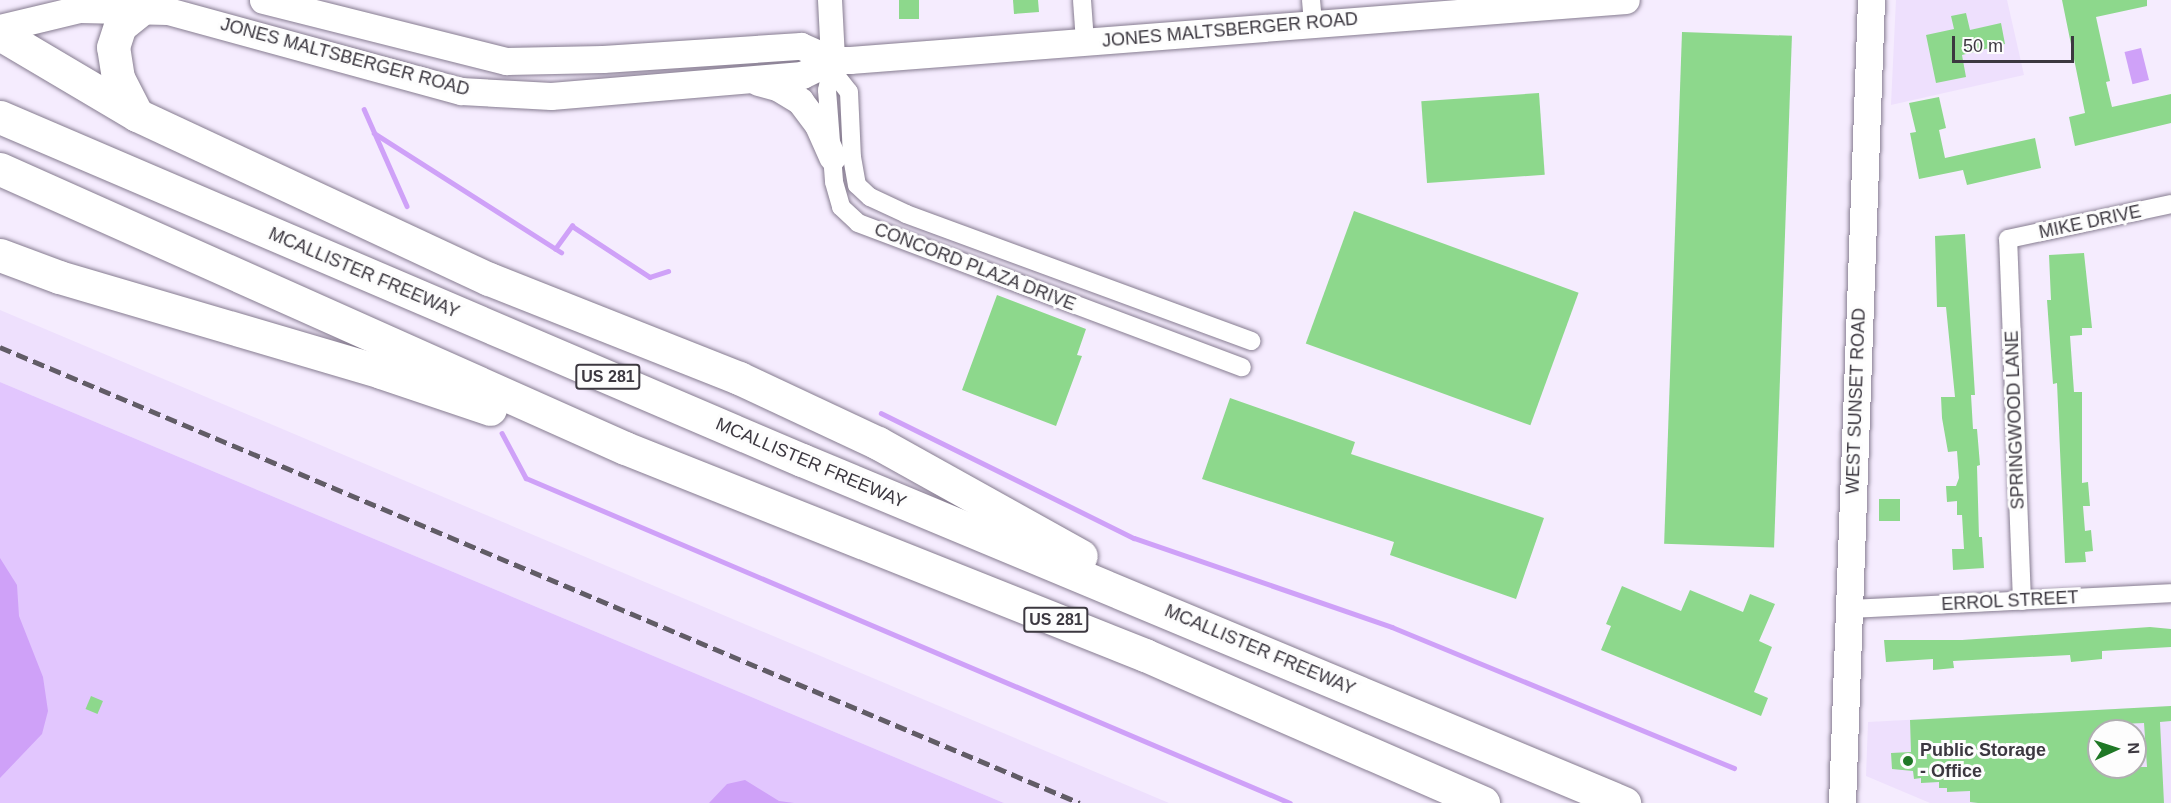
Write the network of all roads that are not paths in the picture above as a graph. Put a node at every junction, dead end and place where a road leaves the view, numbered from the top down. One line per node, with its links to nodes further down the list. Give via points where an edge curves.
1 (263, 0): 12 (main road, JONES MALTSBERGER ROAD)
2 (830, 0): 13 (street)
3 (1082, 0): 11 (street)
4 (1626, 0): 6 (main road, JONES MALTSBERGER ROAD)
5 (1871, 0): 28 (main road, WEST SUNSET ROAD)
6 (1531, 4): 8 (main road, JONES MALTSBERGER ROAD)
7 (140, 10): 9 (main road, JONES MALTSBERGER ROAD, via 79,9); 15 (main road, JONES MALTSBERGER ROAD, via 168,11); 16 (highway, via 120,26 113,47 118,78)
8 (1312, 11): 11 (main road, JONES MALTSBERGER ROAD)
9 (0, 28)
10 (0, 34): 16 (highway)
11 (1084, 42): 13 (main road, JONES MALTSBERGER ROAD)
12 (449, 47): 13 (main road, JONES MALTSBERGER ROAD, via 506,61 801,46); 15 (main road)
13 (833, 66): 14 (main road, JONES MALTSBERGER ROAD, via 802,75); 18 (street, CONCORD PLAZA DRIVE, via 827,90); 23 (street, CONCORD PLAZA DRIVE, via 849,92 852,157 858,185 870,197 906,214)
14 (748, 80): 15 (main road, JONES MALTSBERGER ROAD, via 551,96 461,91); 18 (main road, via 777,87 800,101 818,125)
15 (440, 85)
16 (137, 115): 29 (highway, via 489,279 739,378 867,438)
17 (0, 117): 29 (highway, MCALLISTER FREEWAY / US 281, via 813,465)
18 (832, 156): 24 (street, CONCORD PLAZA DRIVE, via 840,207 858,223)
19 (0, 169): 25 (highway, US 281)
20 (2171, 204): 21 (street, MIKE DRIVE)
21 (2008, 239): 27 (street, SPRINGWOOD LANE)
22 (0, 255): 25 (highway, via 99,289)
23 (1251, 341)
24 (1242, 367)
25 (625, 448): 31 (highway, US 281, via 1144,655)
26 (2171, 593): 27 (street, ERROL STREET)
27 (2022, 601): 28 (street, ERROL STREET)
28 (1849, 609): 30 (main road, WEST SUNSET ROAD)
29 (1218, 632): 32 (highway, MCALLISTER FREEWAY / US 281)
30 (1846, 801)
31 (1483, 803)
32 (1624, 803)

